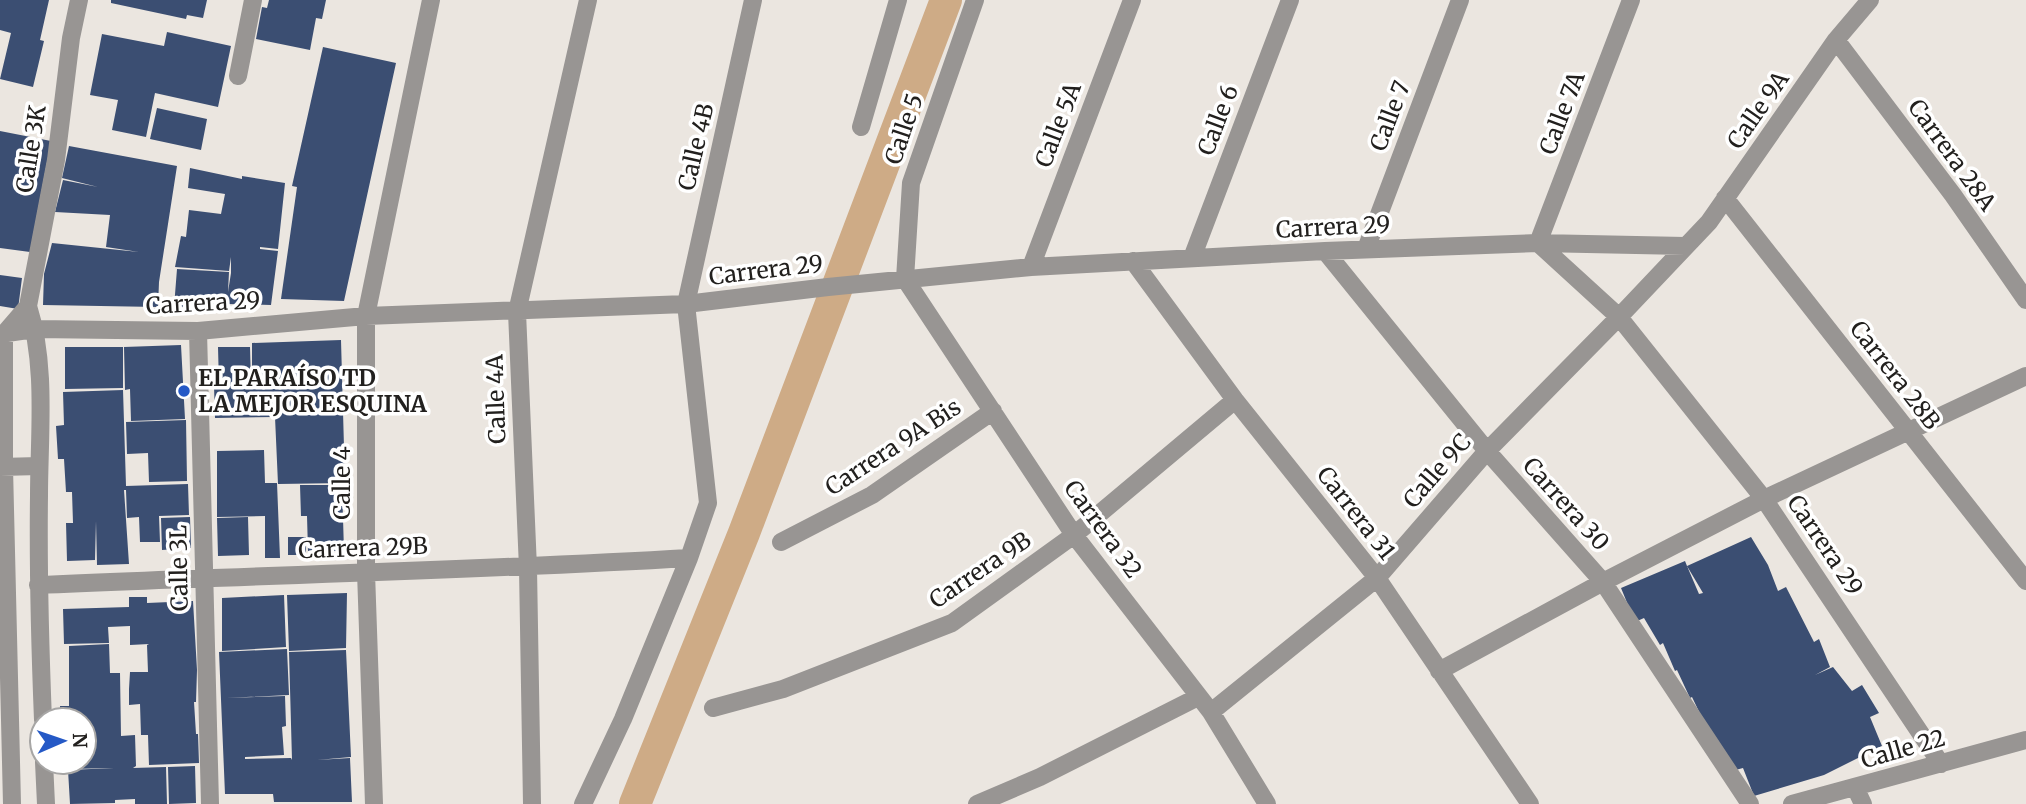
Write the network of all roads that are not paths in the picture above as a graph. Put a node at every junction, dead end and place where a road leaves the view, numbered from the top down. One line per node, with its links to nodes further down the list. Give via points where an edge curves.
1 (79, 0): 27 (street, Calle 3K, via 56,160)
2 (253, 0): 14 (street)
3 (431, 0): 29 (street, Calle 4)
4 (588, 0): 28 (street, Calle 4A)
5 (753, 0): 26 (street, Calle 4B)
6 (898, 0): 15 (street)
7 (975, 0): 24 (street, Calle 5, via 911,183)
8 (1132, 0): 23 (street, Calle 5A)
9 (1290, 0): 21 (street, Calle 6)
10 (1460, 0): 19 (street, Calle 7)
11 (1631, 0): 17 (street, Calle 7A)
12 (1870, 0): 13 (street, Calle 9A)
13 (1836, 40): 16 (street, Calle 9A); 25 (street, Carrera 28A)
14 (238, 76)
15 (861, 127)
16 (1725, 198): 18 (street, Calle 9A); 37 (street, Carrera 28B)
17 (1538, 243): 18 (street, Carrera 29); 19 (street, Carrera 29); 30 (street, Carrera 29)
18 (1685, 246): 30 (street, Calle 9C)
19 (1366, 249): 20 (street, Carrera 29)
20 (1325, 251): 21 (street, Carrera 29); 38 (street, Carrera 30)
21 (1192, 258): 22 (street, Carrera 29)
22 (1133, 261): 23 (street, Carrera 29); 35 (street, Carrera 31)
23 (1031, 267): 24 (street, Carrera 29)
24 (905, 279): 26 (street, Carrera 29); 36 (street, Carrera 32)
25 (2026, 300)
26 (686, 304): 28 (street, Carrera 29); 44 (street, via 708,503)
27 (28, 306): 31 (street); 33 (street, Calle 3K)
28 (517, 312): 29 (street, Carrera 29); 45 (street, Calle 4A)
29 (366, 316): 32 (street, Carrera 29); 46 (street, Calle 4)
30 (1619, 317): 38 (street, Calle 9C); 41 (street, Carrera 29)
31 (36, 329): 32 (street, Carrera 29); 33 (street, Carrera 29); 39 (street)
32 (198, 331): 47 (street, Calle 3L)
33 (2, 334): 40 (street)
34 (2026, 376): 37 (street)
35 (1235, 400): 42 (street, Carrera 9B); 48 (street, Carrera 31)
36 (993, 411): 42 (street, Carrera 32); 43 (street, Carrera 9A Bis, via 872,495)
37 (1909, 432): 41 (street); 49 (street, Carrera 28B)
38 (1487, 451): 48 (street, Calle 9C); 50 (street, Carrera 30)
39 (39, 466): 40 (street); 51 (street)
40 (2, 467): 52 (street)
41 (1764, 499): 50 (street); 60 (street, Carrera 29)
42 (1074, 535): 54 (street, Carrera 32); 56 (street, Carrera 9B, via 953,623 783,688)
43 (781, 541)
44 (689, 558): 45 (street, Carrera 29B); 68 (street)
45 (527, 568): 46 (street, Carrera 29B); 67 (street, Calle 4A)
46 (366, 572): 47 (street, Carrera 29B); 66 (street, Calle 4)
47 (204, 577): 51 (street, Carrera 29B); 65 (street, Calle 3L)
48 (1377, 578): 53 (street, Carrera 31); 58 (street, Calle 9C)
49 (2026, 581)
50 (1603, 582): 53 (street); 72 (street, Carrera 30)
51 (38, 585): 55 (street)
52 (4, 586): 57 (street)
53 (1439, 671): 71 (street, Carrera 31)
54 (1198, 697): 58 (street, Carrera 32); 69 (street)
55 (42, 706)
56 (713, 708)
57 (4, 710): 63 (street)
58 (1211, 712): 70 (street, Carrera 32)
59 (2026, 740): 60 (street, Calle 22)
60 (1941, 764): 62 (street, Calle 22)
61 (45, 776): 64 (street)
62 (1855, 788): 73 (street, Calle 22); 74 (street)
63 (12, 804)
64 (46, 804)
65 (210, 804)
66 (374, 804)
67 (532, 804)
68 (583, 804)
69 (977, 804)
70 (1267, 804)
71 (1530, 804)
72 (1750, 804)
73 (1792, 804)
74 (1863, 804)

